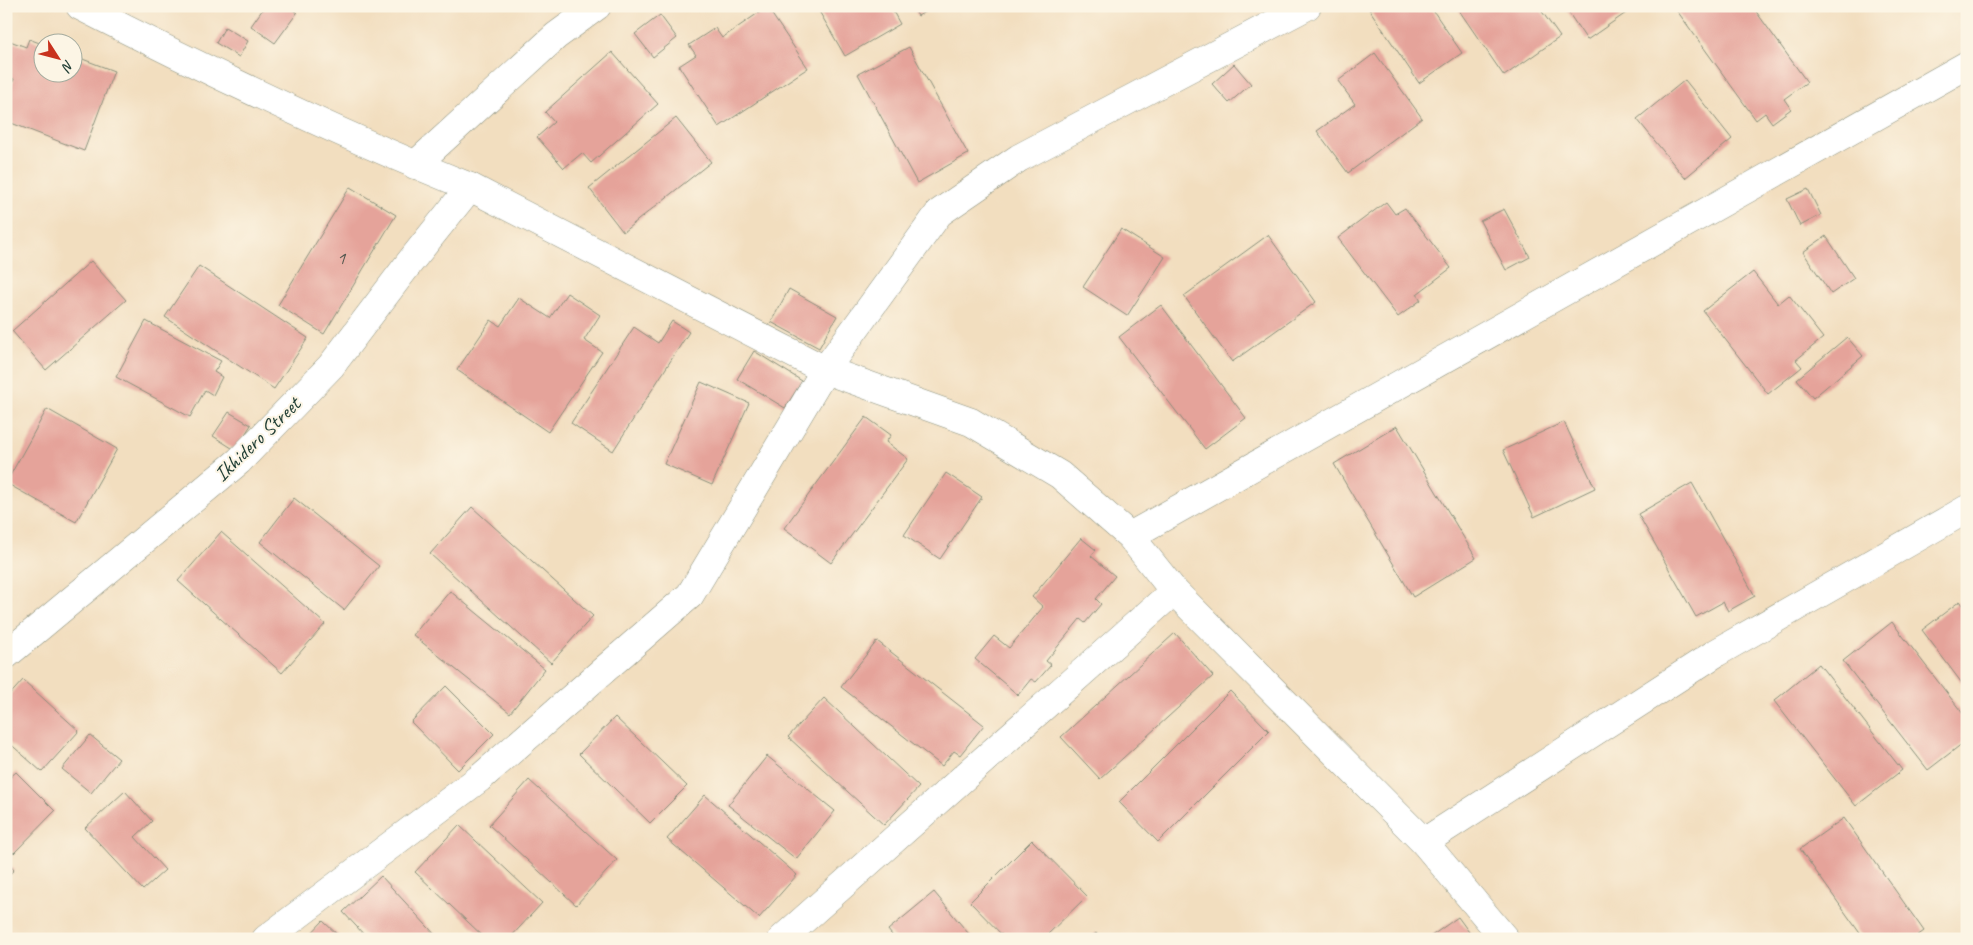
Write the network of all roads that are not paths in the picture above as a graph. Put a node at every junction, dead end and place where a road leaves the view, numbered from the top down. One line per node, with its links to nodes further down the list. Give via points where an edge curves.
1 (80, 6): 5 (street, via 173,54)
2 (597, 6): 5 (street, via 556,36)
3 (1307, 6): 7 (street, via 1018,158 939,212)
4 (1967, 65): 9 (street)
5 (415, 165): 6 (street)
6 (470, 187): 7 (street); 11 (street, Ikhidero Street, via 331,366 239,461)
7 (825, 370): 9 (street, via 971,422 1060,475); 13 (street, via 690,596 480,778)
8 (1967, 509): 12 (street, via 1716,653)
9 (1130, 536): 10 (street)
10 (1174, 591): 12 (street); 14 (street)
11 (6, 655)
12 (1424, 842): 15 (street)
13 (266, 939)
14 (782, 939)
15 (1505, 939)

